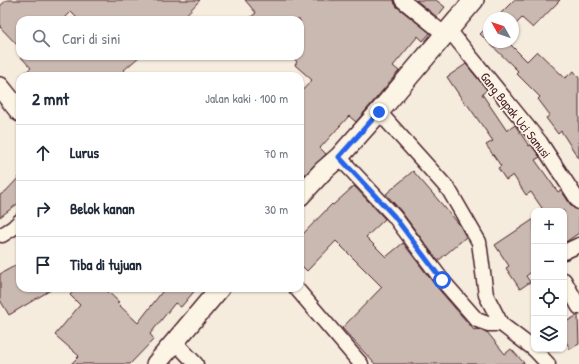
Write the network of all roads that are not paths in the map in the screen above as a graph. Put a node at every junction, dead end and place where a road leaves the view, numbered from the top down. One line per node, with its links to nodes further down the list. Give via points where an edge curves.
1 (402, 0): 3 (street, Gang Bapak Uci Sanusi)
2 (474, 0): 3 (main road)
3 (446, 33): 6 (main road); 9 (street, Gang Bapak Uci Sanusi, via 540,142)
4 (0, 87): 5 (main road)
5 (16, 107)
6 (379, 112): 7 (main road); 18 (street, via 449,190 479,242 486,295)
7 (339, 157): 8 (main road); 18 (street, via 394,216 442,280 477,320 488,324)
8 (304, 192)
9 (579, 202)
10 (16, 225): 11 (street)
11 (2, 235)
12 (579, 245): 13 (street)
13 (567, 251)
14 (567, 285): 17 (street)
15 (217, 292): 19 (main road)
16 (299, 292): 24 (street)
17 (579, 307)
18 (501, 324): 20 (street)
19 (175, 342): 22 (main road); 23 (street)
20 (531, 347)
21 (537, 352): 25 (street)
22 (156, 364)
23 (196, 364)
24 (361, 364)
25 (548, 364)

